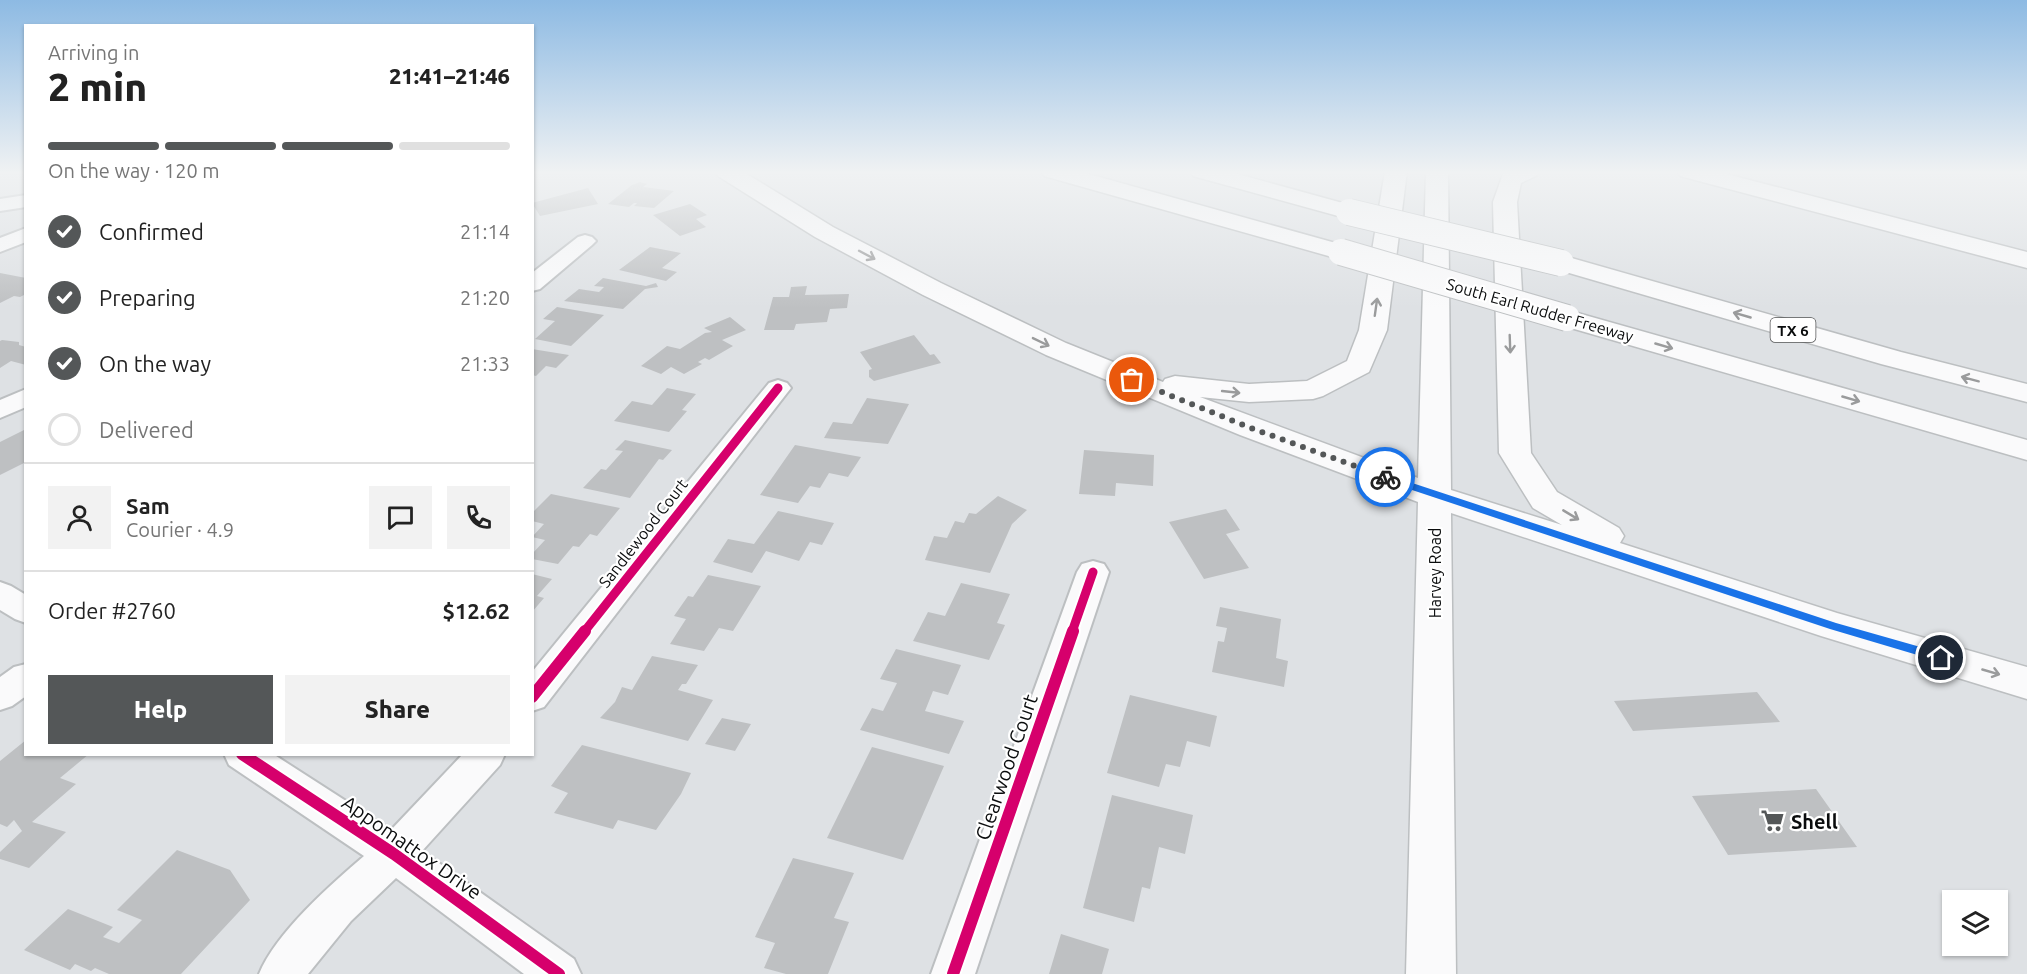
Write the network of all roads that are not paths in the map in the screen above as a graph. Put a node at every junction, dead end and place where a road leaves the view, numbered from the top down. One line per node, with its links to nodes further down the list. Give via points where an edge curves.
1 (799, 216): 13 (main road, one-way to 13, via 932,289 1056,349)
2 (1214, 216): 18 (main road, South Earl Rudder Freeway, one-way to 18, bridge)
3 (1368, 216): 15 (main road, TX 6, one-way to 3, bridge, via 1561,263)
4 (1389, 216): 13 (main road, one-way to 4, via 1249,393 1313,390 1359,366 1373,330)
5 (1437, 216): 19 (main road, Harvey Road)
6 (1506, 216): 20 (main road, one-way to 20, via 1515,453 1545,500)
7 (1861, 216): 11 (main road)
8 (24, 235): 10 (street)
9 (585, 241): 12 (street)
10 (0, 246)
11 (2027, 260)
12 (534, 282)
13 (1132, 380): 19 (main road)
14 (778, 388): 26 (street, Sandlewood Court)
15 (2027, 393)
16 (24, 399): 17 (street)
17 (0, 410)
18 (2027, 450)
19 (1435, 496): 20 (main road); 34 (main road, Harvey Road)
20 (1663, 569): 25 (main road, one-way to 25, via 1834,626)
21 (1093, 572): 33 (street, Clearwood Court)
22 (0, 594): 23 (street)
23 (24, 610)
24 (24, 678): 27 (street)
25 (2027, 683)
26 (534, 694)
27 (0, 696)
28 (245, 756): 30 (street, Appomattox Drive)
29 (485, 756): 30 (street)
30 (394, 854): 31 (street, via 336,907); 32 (street, Appomattox Drive)
31 (281, 974)
32 (559, 974)
33 (953, 974)
34 (1431, 974)

